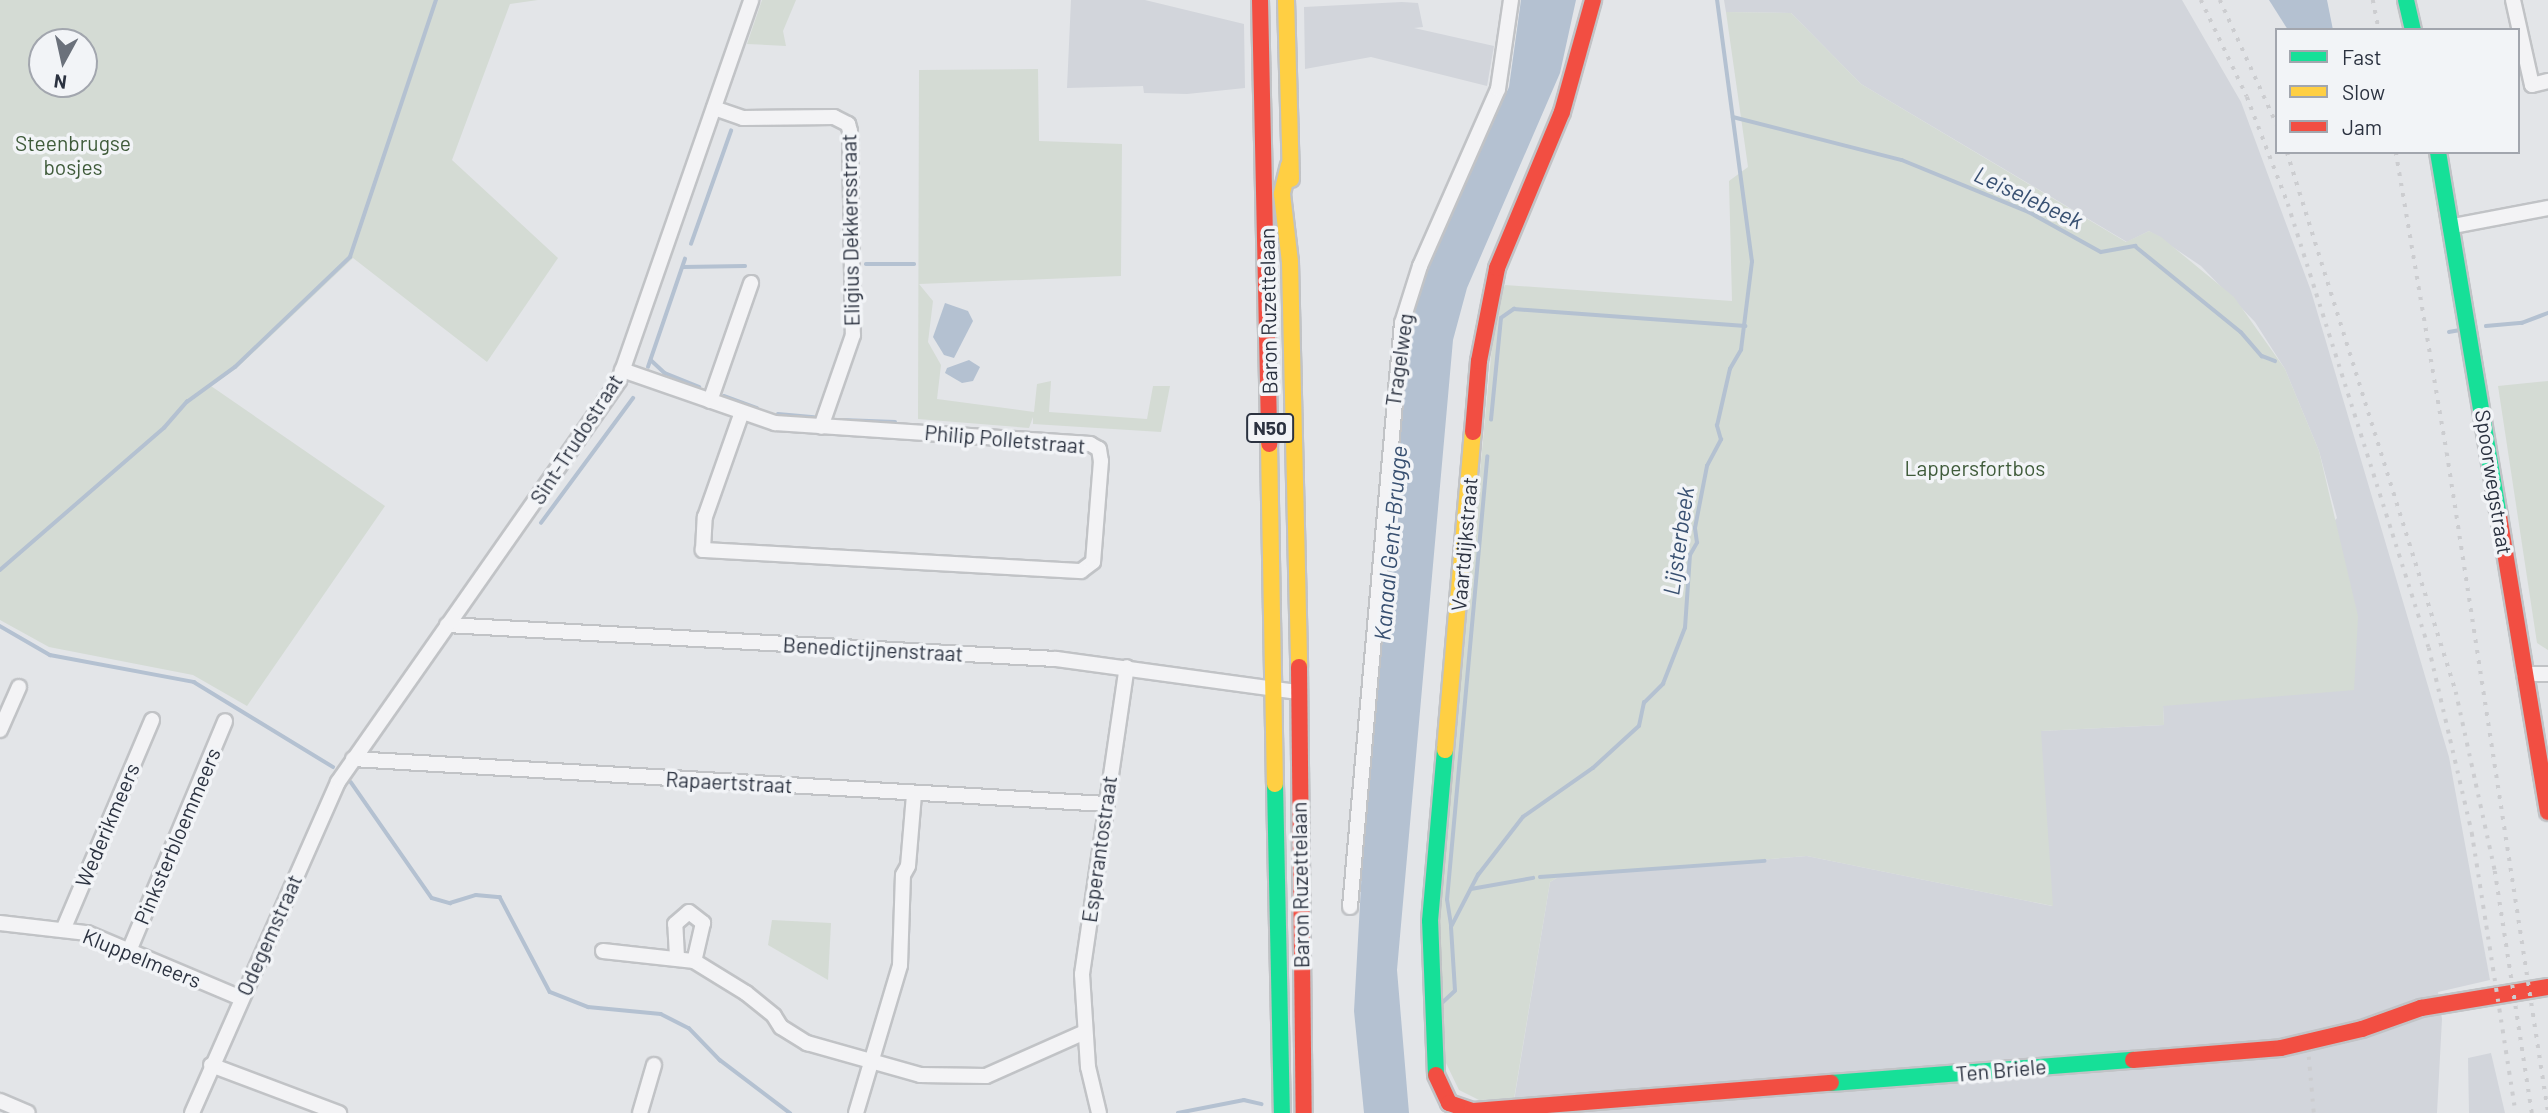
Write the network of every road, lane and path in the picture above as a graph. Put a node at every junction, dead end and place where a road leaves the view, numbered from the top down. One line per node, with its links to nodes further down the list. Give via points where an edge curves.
1 (751, 0): 12 (street, Sint-Trudostraat)
2 (1260, 0): 26 (street, Baron Ruzettelaan / N50)
3 (1511, 0): 35 (street, Tragelweg, via 1498,89 1420,266 1402,323)
4 (1592, 0): 49 (street, Vaartdijkstraat, via 1562,112 1497,268 1479,361 1430,921 1436,1077)
5 (2406, 0): 8 (street)
6 (2513, 0): 9 (street)
7 (1286, 1): 27 (street, Baron Ruzettelaan / N50, via 1289,165 1282,194 1290,262)
8 (2413, 28)
9 (2519, 28)
10 (2520, 31): 11 (street, via 2532,85)
11 (2548, 81)
12 (714, 108): 17 (street, Sint-Trudostraat); 20 (street, Eligius Dekkersstraat, via 743,118 834,117 848,124 852,335)
13 (2438, 154): 15 (street, Spoorwegstraat)
14 (2548, 208): 15 (street)
15 (2453, 226): 23 (street, Spoorwegstraat)
16 (751, 283): 18 (street)
17 (622, 370): 18 (street, Philip Polletstraat); 21 (street, Sint-Trudostraat, via 604,404)
18 (710, 401): 19 (street, Philip Polletstraat)
19 (742, 412): 20 (street, Philip Polletstraat, via 775,423); 20 (street, Philip Polletstraat, via 705,517 703,550 1088,568 1093,562 1101,461 1099,449 1090,444)
20 (821, 427)
21 (447, 625): 22 (street, Benedictijnenstraat); 31 (street, Sint-Trudostraat)
22 (1127, 667): 26 (street, Benedictijnenstraat); 33 (street, Esperantostraat)
23 (2524, 674): 24 (street); 34 (street, Spoorwegstraat)
24 (2548, 674)
25 (19, 687): 30 (street)
26 (1275, 689): 27 (street, Benedictijnenstraat); 57 (street, Baron Ruzettelaan / N50, via 1283,734 1283,769 1276,796)
27 (1297, 692): 58 (street, Baron Ruzettelaan / N50)
28 (152, 720): 37 (street, Wederikmeers)
29 (225, 721): 38 (street, Pinksterbloemmeers)
30 (0, 730)
31 (353, 759): 32 (street, Rapaertstraat); 43 (street, Odegemstraat, via 338,782)
32 (914, 793): 33 (street, Rapaertstraat); 45 (street, via 908,866 903,875 900,965)
33 (1105, 804): 44 (street, Esperantostraat, via 1082,974)
34 (2548, 812)
35 (1350, 907)
36 (0, 923): 37 (street, Kluppelmeers)
37 (63, 930): 38 (street, Kluppelmeers, via 86,933)
38 (129, 951): 43 (street, Kluppelmeers)
39 (603, 951): 40 (street)
40 (677, 957): 41 (street); 41 (street, via 675,924 689,912 703,923)
41 (694, 961): 45 (street, via 746,993 796,1037 847,1057)
42 (2548, 988): 50 (street, Ten Briele, via 2421,1008 2295,1046)
43 (241, 998): 46 (street, Odegemstraat)
44 (1085, 1032): 45 (street, via 986,1076 920,1075); 56 (street, Esperantostraat)
45 (873, 1061): 55 (street)
46 (211, 1065): 52 (street, Odegemstraat); 53 (street)
47 (654, 1065): 54 (street)
48 (0, 1101): 51 (street)
49 (1449, 1102): 50 (street, Ten Briele)
50 (1472, 1112)
51 (28, 1113)
52 (192, 1113)
53 (339, 1113)
54 (640, 1113)
55 (856, 1113)
56 (1099, 1113)
57 (1282, 1113)
58 (1304, 1113)

